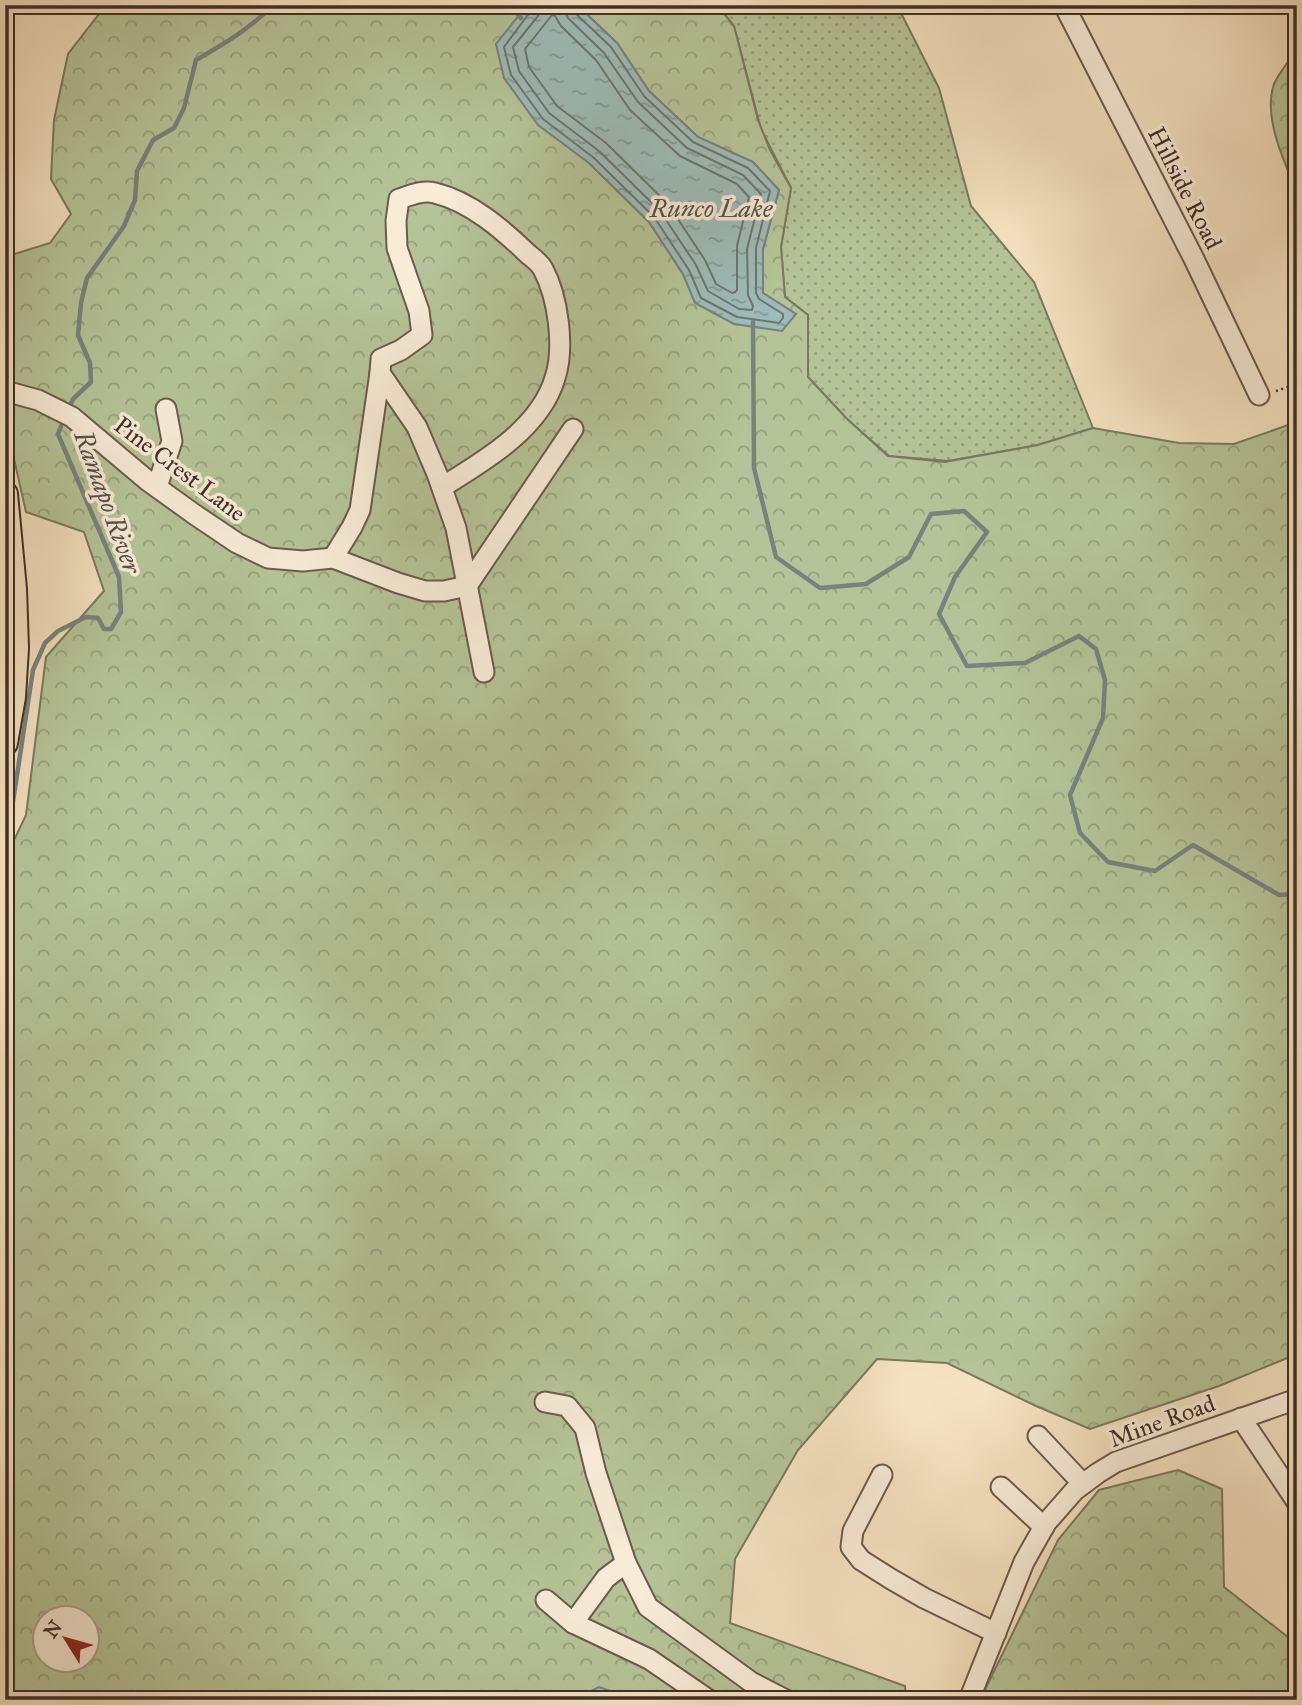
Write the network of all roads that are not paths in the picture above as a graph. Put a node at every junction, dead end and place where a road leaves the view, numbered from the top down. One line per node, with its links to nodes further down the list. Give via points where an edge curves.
1 (1064, 5): 4 (street, Hillside Road)
2 (380, 373): 8 (street, via 417,427); 8 (street, via 381,359 422,335 419,311 397,248 399,199 419,192 461,202 542,266 553,292 559,330 559,355 548,395 491,457); 10 (street, via 360,510)
3 (5, 391): 7 (street, Pine Crest Lane, via 38,400 72,417)
4 (1259, 395)
5 (166, 409): 7 (street, via 172,441)
6 (573, 429): 11 (street)
7 (157, 487): 10 (street, Pine Crest Lane, via 268,558)
8 (442, 487): 11 (street, via 456,528)
9 (5, 495): 13 (main road, via 16,648)
10 (333, 558): 11 (street, via 425,591)
11 (467, 586): 12 (street)
12 (484, 671)
13 (5, 743)
14 (1297, 1399): 16 (street, Mine Road)
15 (545, 1402): 23 (street, via 567,1406 585,1428)
16 (1241, 1418): 19 (street, Mine Road, via 1116,1462); 21 (street)
17 (1038, 1436): 19 (street)
18 (882, 1475): 26 (street, via 853,1531 851,1547 861,1560 891,1579)
19 (1083, 1485): 22 (street, Mine Road)
20 (1002, 1487): 22 (street)
21 (1297, 1502)
22 (1044, 1527): 26 (street, Mine Road, via 1024,1562)
23 (626, 1563): 25 (street, via 606,1578); 28 (street, via 649,1607 751,1682)
24 (546, 1600): 25 (street)
25 (573, 1623): 27 (street, via 649,1659)
26 (996, 1633): 29 (street, Mine Road)
27 (709, 1700)
28 (786, 1700)
29 (969, 1700)

